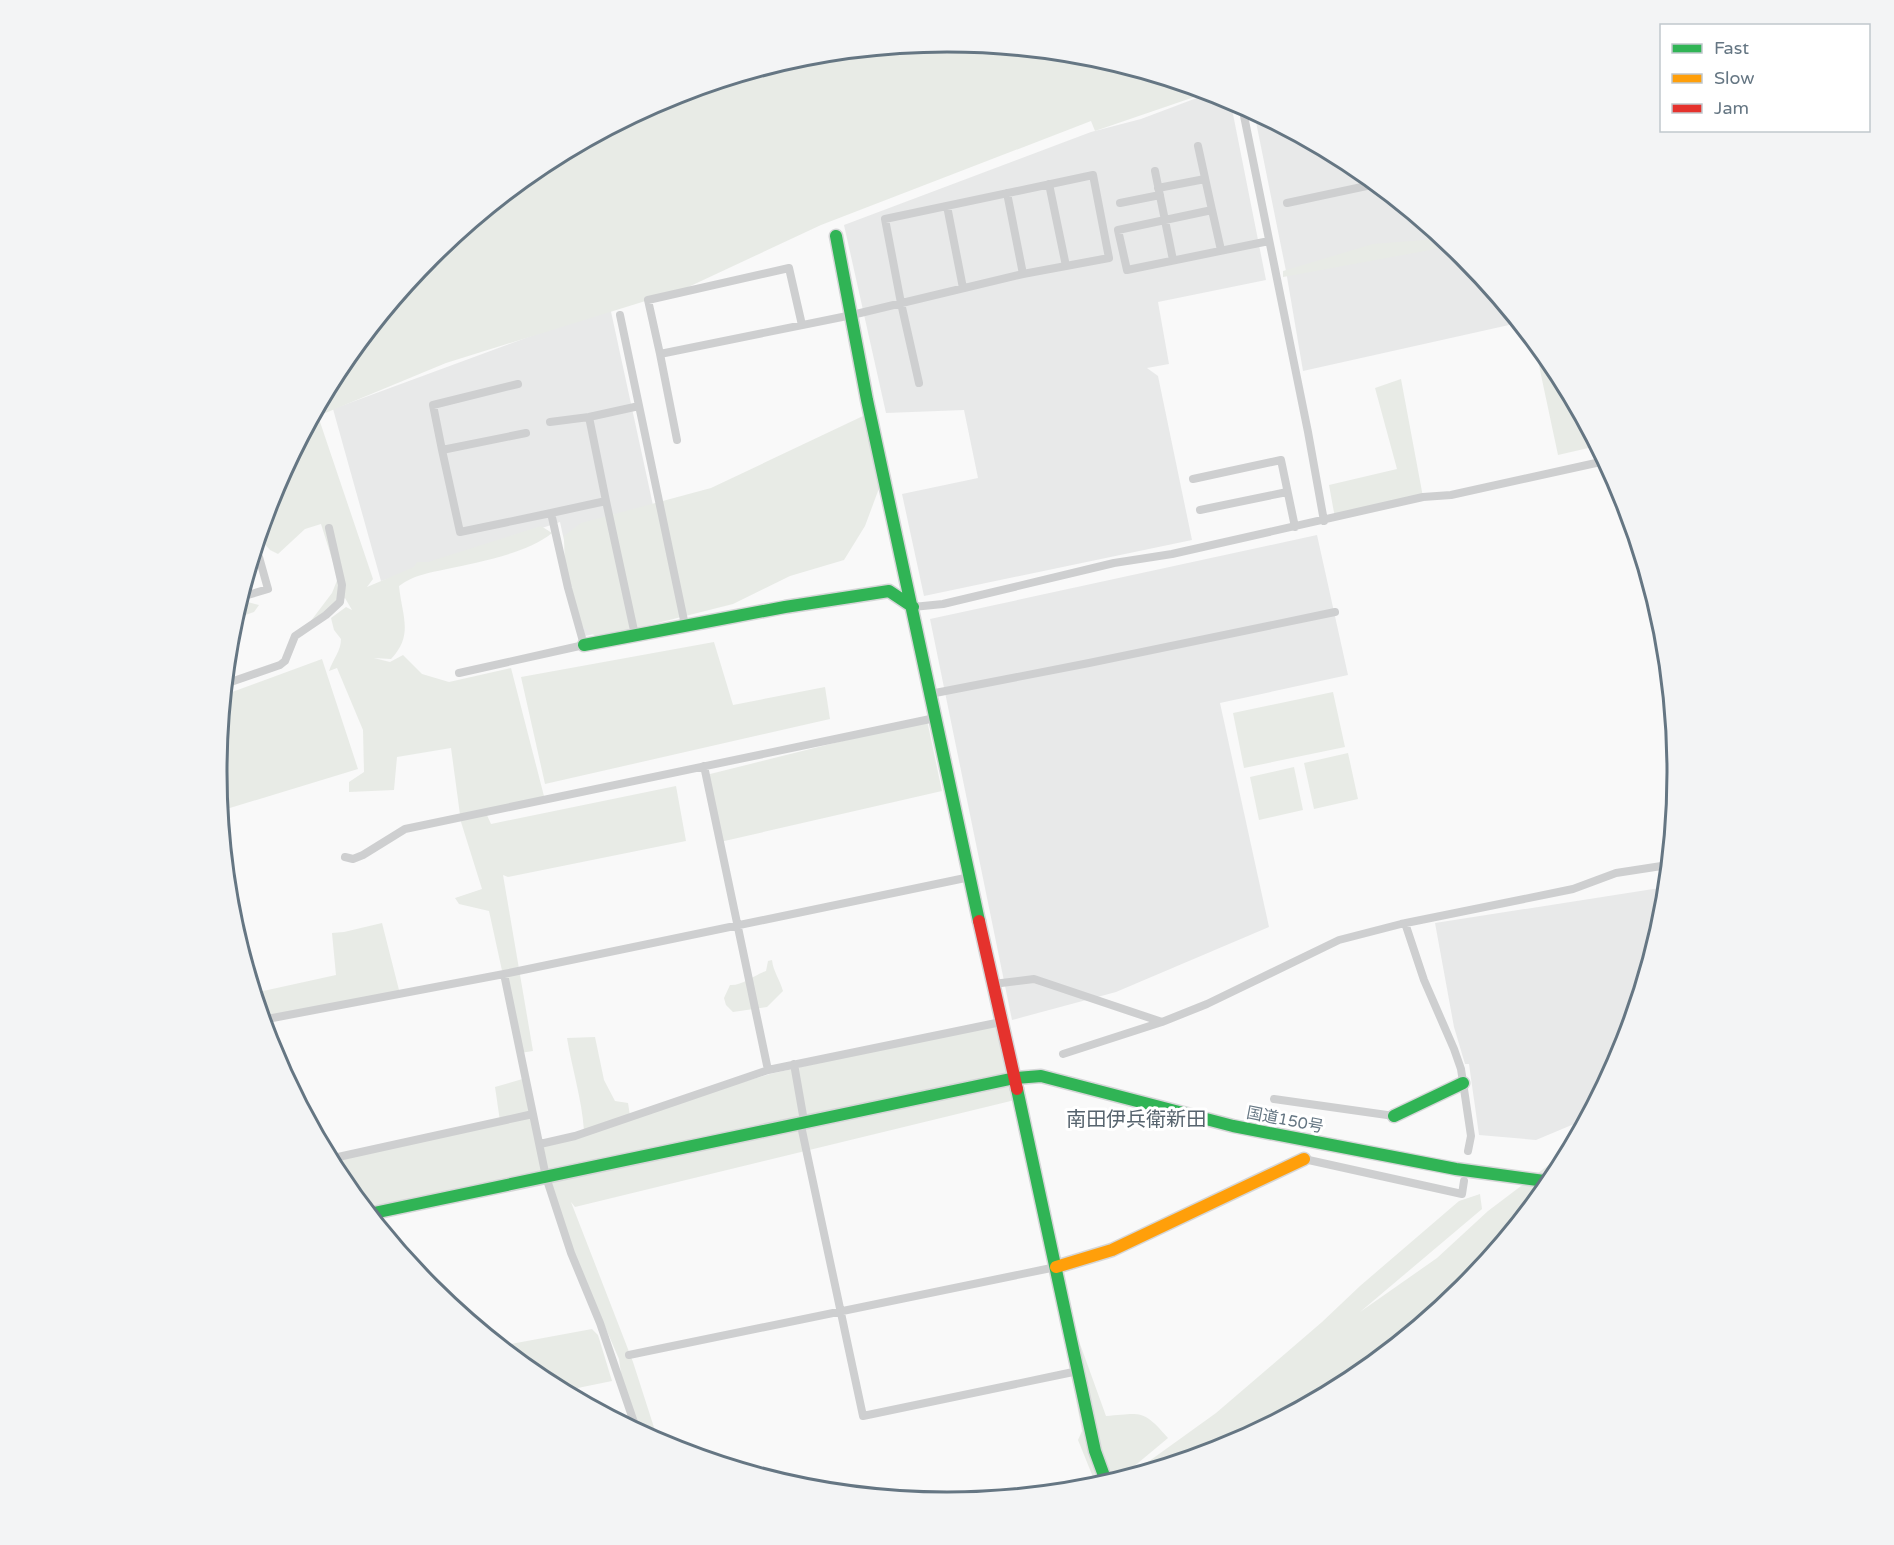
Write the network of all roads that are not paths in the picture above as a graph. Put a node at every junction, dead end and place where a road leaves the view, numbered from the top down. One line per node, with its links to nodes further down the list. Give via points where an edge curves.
1 (1244, 117): 15 (street)
2 (1198, 146): 4 (street)
3 (1155, 171): 7 (street)
4 (1205, 179): 7 (street); 12 (street)
5 (1049, 184): 8 (street); 18 (street); 18 (street, via 1092,175 1109,258)
6 (1365, 186): 10 (street)
7 (1159, 192): 9 (street); 13 (street)
8 (1007, 193): 11 (street); 19 (street)
9 (1120, 203)
10 (1287, 203)
11 (947, 206): 20 (street); 21 (street, via 885,219)
12 (1212, 210): 13 (street); 16 (street)
13 (1165, 220): 17 (street); 17 (street, via 1118,230 1127,270)
14 (836, 236): 23 (main road)
15 (1269, 241): 16 (street); 40 (street)
16 (1221, 250): 17 (street)
17 (1173, 260)
18 (1066, 266): 19 (street)
19 (1023, 274): 20 (street)
20 (963, 288): 21 (street)
21 (901, 303): 23 (street); 26 (street)
22 (620, 315): 28 (street)
23 (852, 315): 24 (street); 45 (main road)
24 (802, 325): 25 (street); 25 (street, via 789,268 648,300)
25 (660, 354): 32 (street)
26 (919, 383)
27 (518, 384): 33 (street, via 433,405)
28 (639, 406): 29 (street); 47 (street)
29 (589, 417): 30 (street); 37 (street)
30 (550, 422)
31 (526, 434): 33 (street)
32 (677, 440)
33 (442, 450): 39 (street, via 460,532)
34 (1597, 463): 40 (street)
35 (1193, 479): 36 (street, via 1281,460)
36 (1287, 492): 38 (street); 41 (street)
37 (606, 501): 39 (street); 48 (street)
38 (1200, 510)
39 (551, 513): 49 (street)
40 (1324, 521): 41 (street)
41 (1295, 527): 45 (street, via 1114,563 943,604)
42 (329, 528): 51 (street, via 342,585 339,602 294,636 280,665)
43 (260, 559): 44 (street, via 268,589)
44 (250, 594)
45 (913, 607): 47 (main road, via 889,591); 52 (main road)
46 (1335, 612): 52 (street)
47 (685, 625): 48 (main road)
48 (635, 635): 49 (main road)
49 (584, 645): 50 (street)
50 (459, 673)
51 (233, 681)
52 (930, 694): 53 (main road)
53 (935, 718): 54 (street); 57 (main road)
54 (704, 766): 55 (street, via 405,829 363,855); 59 (street)
55 (345, 857)
56 (1661, 866): 58 (street, via 1616,873 1574,889)
57 (970, 877): 59 (street); 61 (main road)
58 (1406, 923): 64 (street, via 1339,940); 69 (street)
59 (738, 925): 60 (street); 67 (street)
60 (504, 974): 62 (street); 71 (street)
61 (993, 984): 63 (main road); 64 (street, via 1034,979)
62 (271, 1018)
63 (1001, 1022): 66 (street); 68 (main road)
64 (1162, 1023): 65 (street)
65 (1063, 1054)
66 (794, 1064): 67 (street); 73 (street)
67 (768, 1070): 74 (street, via 575,1136)
68 (1015, 1078): 73 (main road, 国道150号); 80 (main road, 国道150号, via 1041,1076 1233,1126 1424,1163); 82 (main road)
69 (1463, 1083): 72 (main road); 75 (street, via 1471,1136)
70 (1274, 1099): 72 (street)
71 (533, 1114): 74 (street); 76 (street)
72 (1394, 1116)
73 (802, 1121): 78 (main road, 国道150号); 83 (street)
74 (540, 1144): 78 (street)
75 (1468, 1151)
76 (338, 1157)
77 (1304, 1159): 79 (street, via 1462,1194); 82 (main road, via 1112,1250)
78 (546, 1177): 81 (main road, 国道150号); 86 (street)
79 (1464, 1181)
80 (1540, 1181)
81 (377, 1212)
82 (1056, 1266): 83 (street); 85 (main road)
83 (841, 1311): 84 (street); 85 (street, via 863,1416)
84 (629, 1355)
85 (1078, 1371): 87 (main road)
86 (633, 1420)
87 (1104, 1475)

